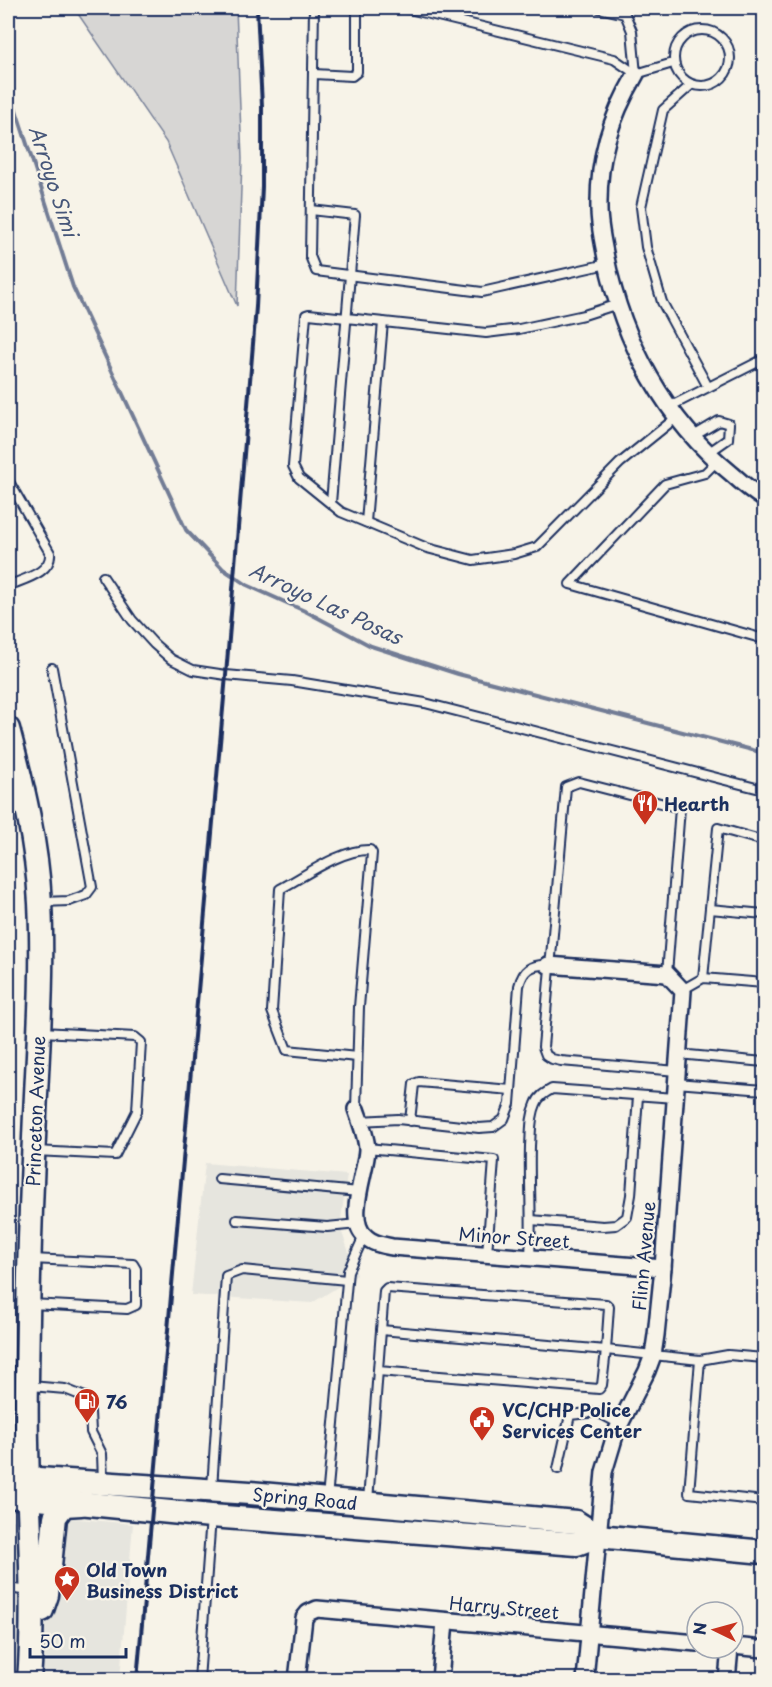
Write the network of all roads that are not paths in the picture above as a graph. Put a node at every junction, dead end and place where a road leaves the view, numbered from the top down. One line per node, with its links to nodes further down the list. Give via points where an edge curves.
1 (314, 8): 6 (lane)
2 (357, 8): 6 (lane, via 357,72 352,76)
3 (405, 8): 7 (lane, via 614,59)
4 (598, 8): 7 (lane, via 625,14 632,31)
5 (674, 63): 7 (lane); 8 (lane, via 676,72); 8 (lane, via 676,45 690,32 708,30 724,40 730,57 725,75 710,86)
6 (314, 74): 9 (lane)
7 (636, 74): 10 (street, via 619,104 603,158 599,210)
8 (691, 85): 16 (lane, via 663,110 641,207 646,247 662,302)
9 (311, 210): 11 (lane, via 310,256 316,272); 11 (lane, via 355,215)
10 (607, 264): 11 (lane, via 482,292); 12 (street)
11 (352, 276): 13 (lane)
12 (618, 304): 14 (lane, via 584,315 486,333); 17 (street, via 639,358)
13 (347, 318): 14 (lane); 22 (lane); 22 (lane, via 306,315 293,466 299,478)
14 (383, 322): 23 (lane)
15 (765, 359): 16 (lane)
16 (708, 387): 17 (lane)
17 (673, 412): 18 (street); 23 (lane, via 537,547 474,560 426,548)
18 (692, 437): 19 (street); 19 (lane, via 719,421 729,424 728,439)
19 (712, 458): 21 (street); 26 (lane, via 705,473 665,484 570,584)
20 (8, 480): 25 (lane, via 51,558 41,571)
21 (765, 499)
22 (331, 503): 23 (lane, via 341,512)
23 (366, 522)
24 (103, 577): 29 (lane, via 147,636 171,659 193,670 292,681 425,703)
25 (8, 586)
26 (765, 639)
27 (52, 668): 32 (lane, via 92,887 86,895 69,900)
28 (8, 729): 30 (main road, Princeton Avenue)
29 (765, 790)
30 (18, 810): 32 (main road, Princeton Avenue, via 36,857)
31 (765, 841): 33 (lane, via 718,828)
32 (40, 902): 40 (main road, Princeton Avenue)
33 (710, 909): 34 (lane); 37 (lane)
34 (765, 914)
35 (549, 965): 36 (street); 36 (lane, via 566,787 579,782 680,808); 44 (lane, via 543,1047 546,1055); 45 (lane, via 531,966 522,975)
36 (667, 974): 39 (street)
37 (703, 978): 38 (lane); 39 (lane)
38 (765, 983)
39 (682, 990): 41 (street, Flinn Avenue)
40 (39, 1032): 51 (main road, Princeton Avenue); 51 (lane, via 135,1037 141,1042 137,1111 115,1155)
41 (678, 1054): 43 (lane); 44 (street, Flinn Avenue)
42 (357, 1057): 42 (lane, via 372,853 366,849 345,854 280,889 272,1011 287,1050); 48 (lane)
43 (765, 1062)
44 (676, 1084): 46 (lane); 47 (lane); 60 (street, Flinn Avenue)
45 (511, 1090): 49 (lane, via 504,1119 493,1127); 49 (lane, via 419,1082 414,1084)
46 (765, 1090)
47 (638, 1096): 55 (lane, via 627,1217 616,1225 603,1226); 55 (lane, via 552,1089 543,1094 531,1119)
48 (358, 1115): 49 (lane); 50 (street)
49 (410, 1121)
50 (367, 1148): 53 (street); 57 (lane, via 494,1160)
51 (33, 1151): 59 (main road, Princeton Avenue)
52 (219, 1179): 53 (lane)
53 (359, 1192): 56 (street)
54 (237, 1220): 56 (lane)
55 (531, 1221): 58 (lane)
56 (361, 1230): 57 (street, Minor Street, via 377,1244 392,1247); 61 (lane)
57 (487, 1254): 58 (street, Minor Street)
58 (530, 1257): 60 (street, Minor Street)
59 (30, 1259): 62 (main road, Princeton Avenue); 62 (lane, via 133,1264 136,1305 127,1309)
60 (663, 1268): 65 (street, Flinn Avenue)
61 (347, 1281): 74 (lane, via 242,1270 226,1276); 76 (lane)
62 (29, 1304): 69 (main road, Princeton Avenue)
63 (381, 1330): 64 (lane); 64 (lane, via 387,1288 606,1304); 68 (lane)
64 (606, 1350): 65 (lane); 68 (lane, via 599,1389)
65 (653, 1355): 67 (lane); 70 (street, Flinn Avenue)
66 (765, 1358): 67 (lane, via 728,1355)
67 (700, 1360): 77 (lane, via 689,1493)
68 (378, 1371): 79 (lane)
69 (27, 1386): 72 (lane, via 65,1389 85,1397 91,1432 102,1455); 73 (main road, Princeton Avenue)
70 (620, 1424): 71 (lane, via 597,1412 570,1415); 81 (street, Flinn Avenue, via 604,1472)
71 (558, 1469)
72 (103, 1483): 73 (main road, Spring Road); 74 (main road, Spring Road)
73 (22, 1485): 75 (main road, Spring Road); 78 (main road, Spring Road); 84 (main road, Princeton Avenue)
74 (211, 1492): 76 (main road, Spring Road)
75 (8, 1496)
76 (327, 1500): 79 (main road, Spring Road)
77 (765, 1501)
78 (88, 1504): 80 (main road, Spring Road); 87 (main road, via 64,1505 55,1517 47,1595)
79 (368, 1504): 81 (main road, Spring Road, via 576,1522)
80 (211, 1516): 81 (main road, Spring Road, via 576,1544); 93 (lane)
81 (598, 1536): 82 (main road, Spring Road); 86 (street, Flinn Avenue)
82 (765, 1552)
83 (8, 1588): 84 (lane)
84 (33, 1591): 87 (main road, Princeton Avenue)
85 (446, 1621): 86 (street, Harry Street); 94 (street, Harry Street, via 317,1608 304,1618); 95 (street)
86 (590, 1634): 88 (street, Harry Street); 96 (street, Flinn Avenue)
87 (33, 1637): 92 (main road)
88 (685, 1642)
89 (745, 1648): 90 (street)
90 (765, 1649)
91 (729, 1660): 97 (street)
92 (30, 1680)
93 (200, 1680)
94 (297, 1680)
95 (440, 1680)
96 (585, 1680)
97 (727, 1680)

